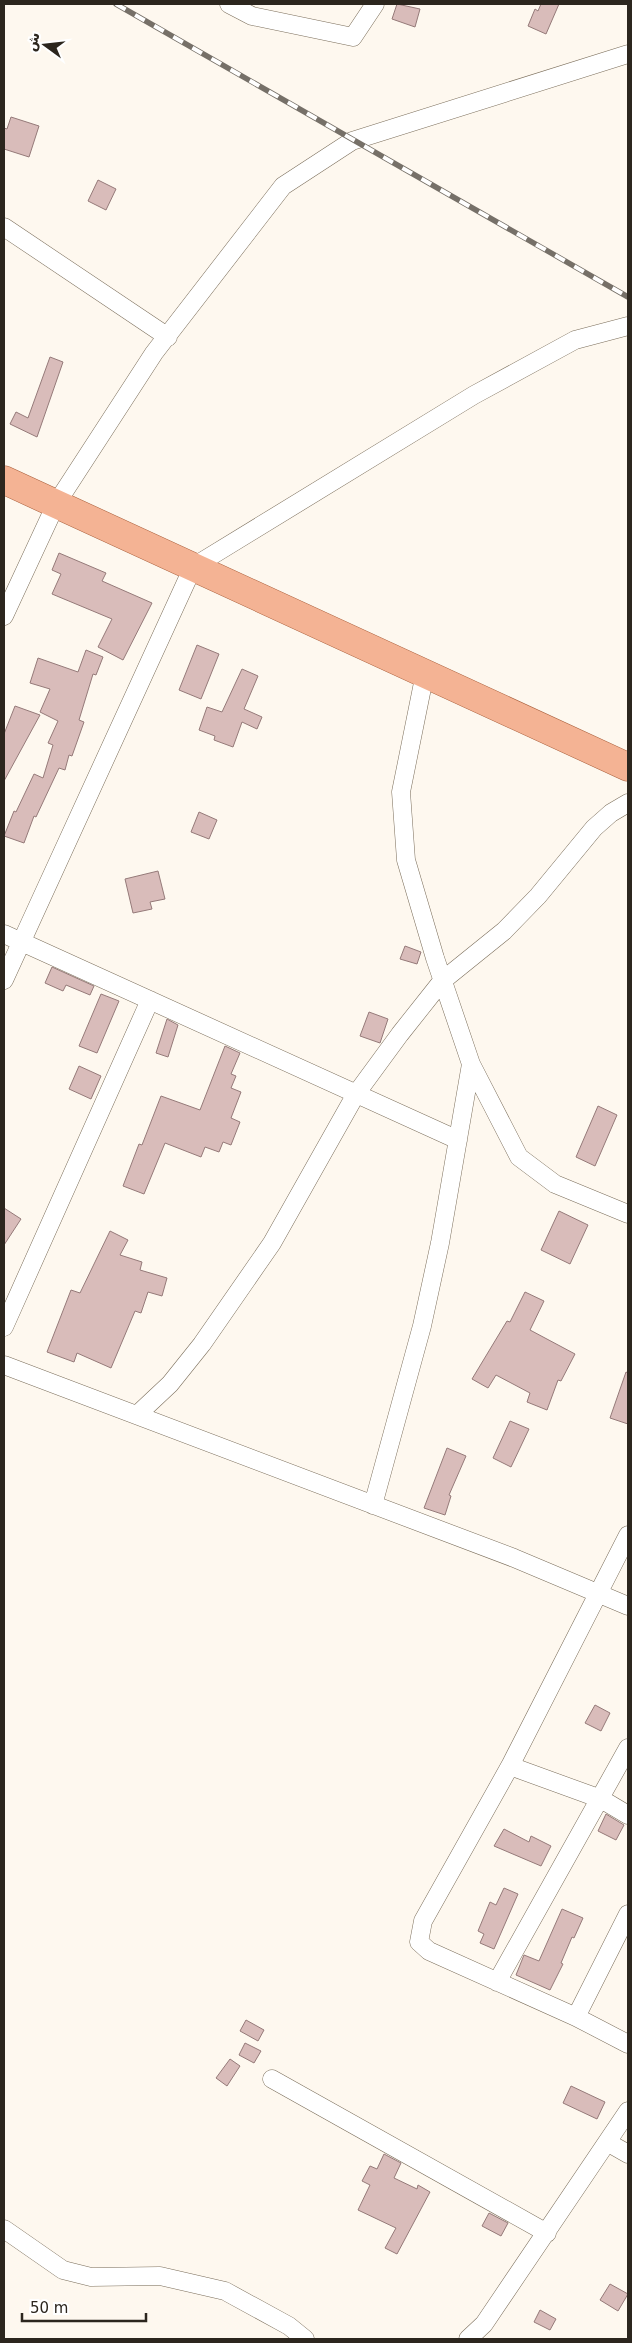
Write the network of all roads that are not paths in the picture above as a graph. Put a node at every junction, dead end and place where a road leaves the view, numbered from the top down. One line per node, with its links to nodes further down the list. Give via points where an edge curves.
1 (229, 4): 3 (street)
2 (375, 4): 3 (street, via 353,37)
3 (255, 10)
4 (628, 54): 7 (street, via 352,141 283,186)
5 (4, 227): 7 (street)
6 (628, 326): 10 (street, via 575,340 474,395)
7 (168, 337): 9 (street, via 154,353)
8 (4, 480): 9 (main road)
9 (56, 504): 10 (main road); 11 (street)
10 (193, 567): 12 (main road); 16 (street)
11 (4, 616)
12 (425, 673): 13 (main road); 18 (street, via 401,792 406,860)
13 (628, 767)
14 (628, 804): 18 (street, via 594,828 538,896 504,931)
15 (4, 934): 16 (street)
16 (21, 942): 17 (street); 19 (street)
17 (4, 980)
18 (442, 981): 20 (street); 21 (street)
19 (150, 1000): 21 (street); 24 (street)
20 (471, 1064): 22 (street); 23 (street, via 519,1158 555,1184)
21 (356, 1094): 22 (street); 26 (street, via 272,1243 202,1344 170,1384)
22 (458, 1140): 27 (street, via 422,1326)
23 (628, 1214)
24 (4, 1327)
25 (4, 1365): 26 (street)
26 (137, 1415): 27 (street)
27 (374, 1505): 29 (street)
28 (628, 1535): 29 (street)
29 (599, 1594): 30 (street); 32 (street)
30 (628, 1606)
31 (628, 1748): 33 (street)
32 (510, 1766): 33 (street); 36 (street, via 424,1921 419,1942 429,1951)
33 (601, 1799): 34 (street); 36 (street)
34 (628, 1815)
35 (628, 1914): 37 (street)
36 (498, 1982): 37 (street)
37 (576, 2017): 38 (street)
38 (628, 2044)
39 (272, 2079): 44 (street)
40 (628, 2111): 41 (street)
41 (607, 2142): 42 (street); 44 (street)
42 (628, 2154)
43 (4, 2230): 45 (street, via 63,2270 91,2277 160,2276 225,2291 289,2326)
44 (547, 2233): 46 (street, via 484,2324)
45 (305, 2339)
46 (468, 2339)

